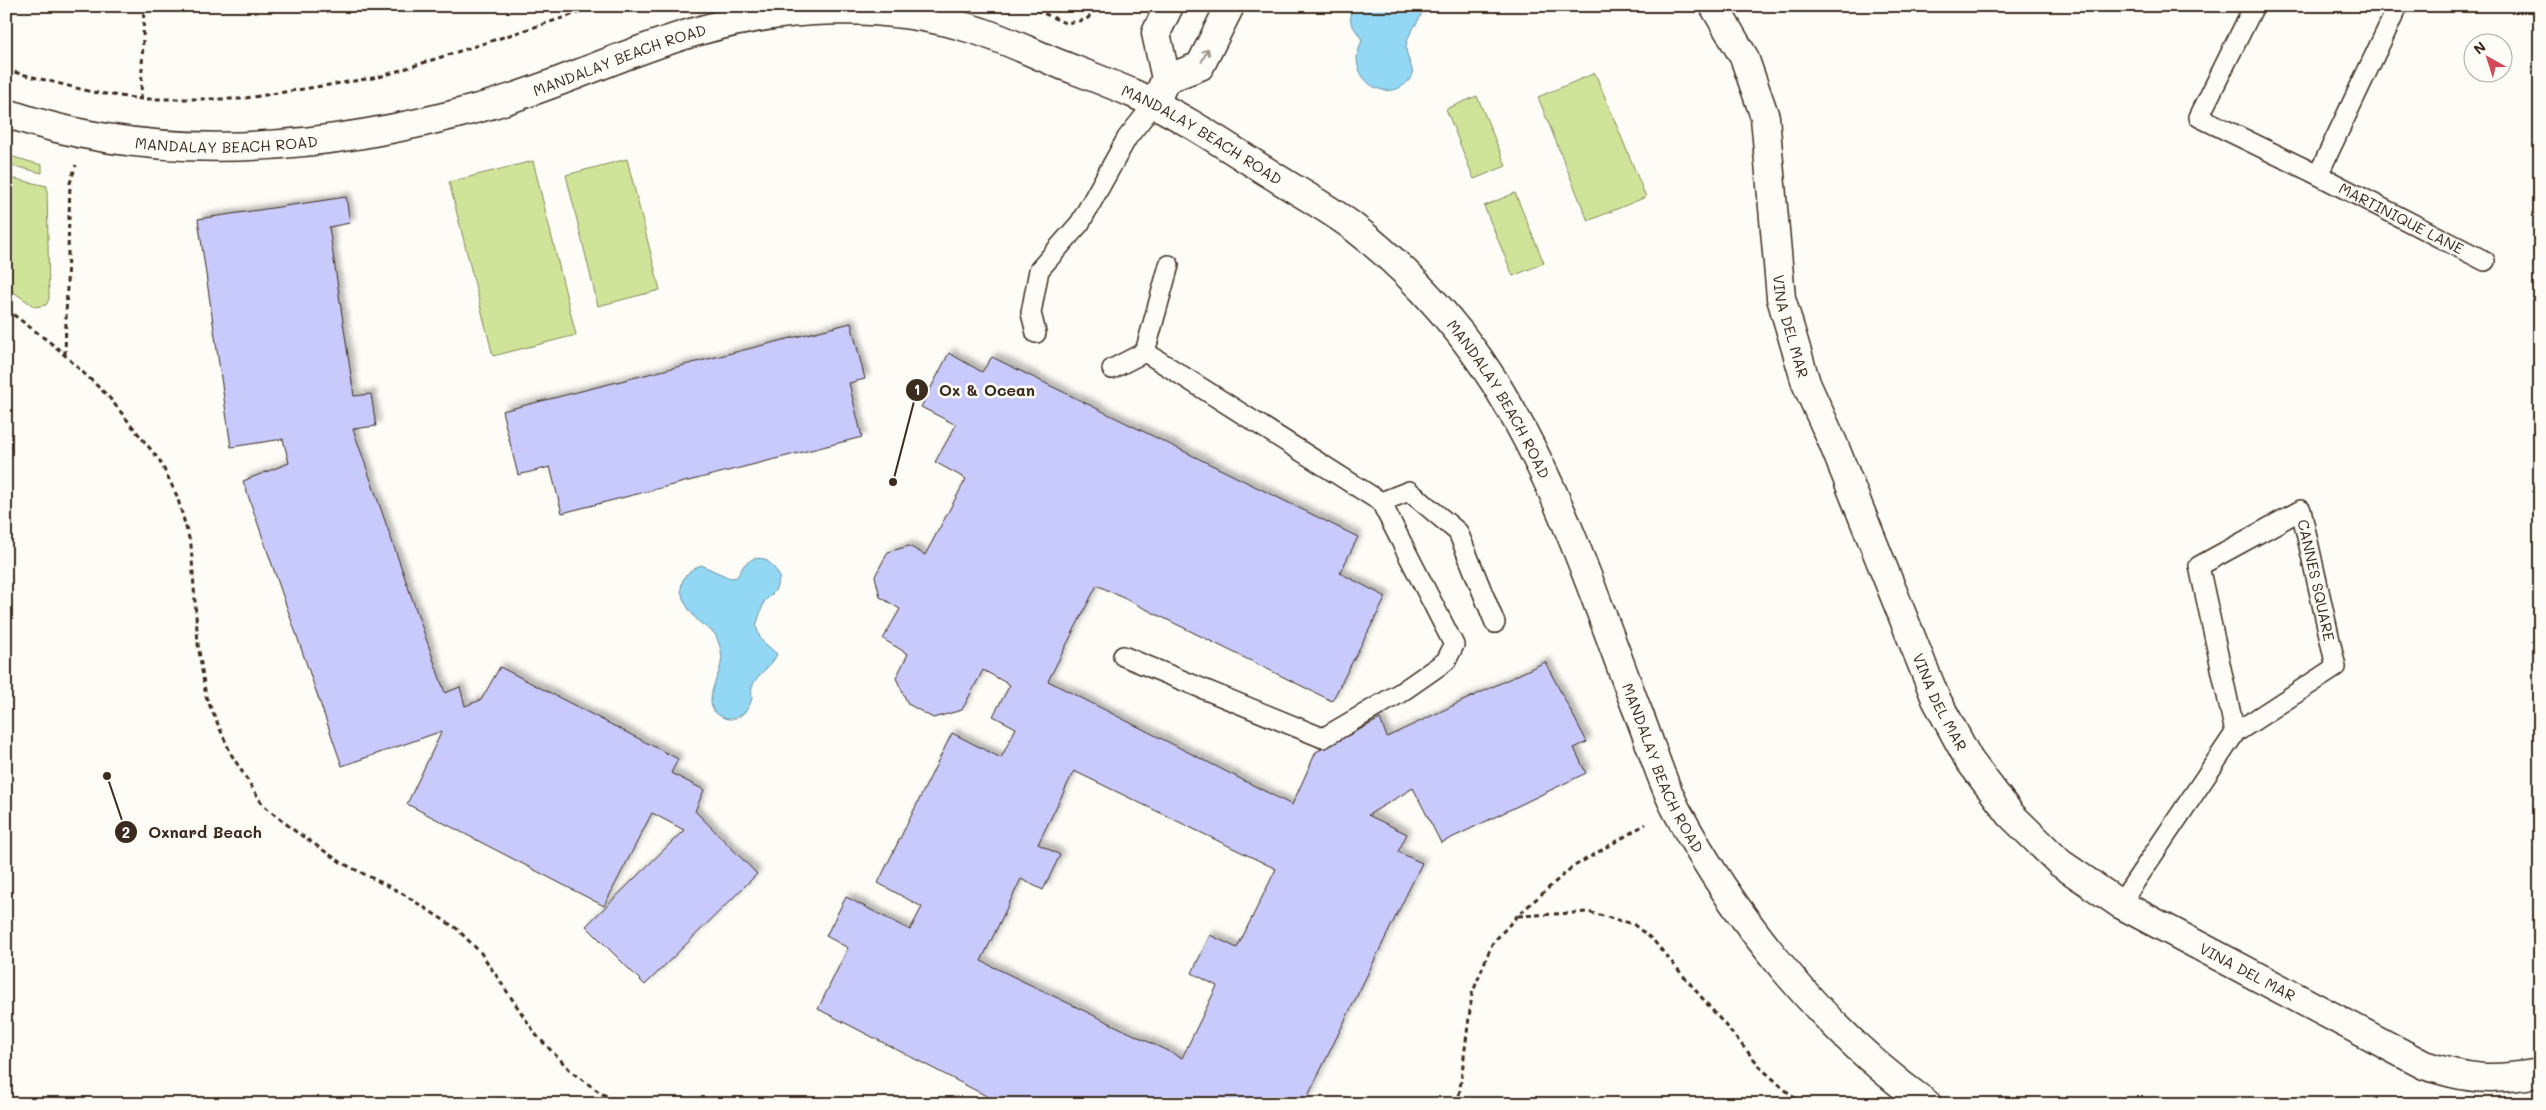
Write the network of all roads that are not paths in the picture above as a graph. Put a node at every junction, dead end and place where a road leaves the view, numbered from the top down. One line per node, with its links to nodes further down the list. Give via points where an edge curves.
1 (1169, 6): 6 (street, via 1156,32)
2 (1230, 6): 6 (street, one-way to 2, via 1200,66)
3 (1714, 6): 19 (street, VINA DEL MAR, via 1744,57 1765,117 1781,298 1806,383 1936,699 1969,760 2011,815 2060,863)
4 (2254, 6): 9 (lane, MARTINIQUE LANE, via 2199,117)
5 (2398, 6): 9 (lane)
6 (1166, 79): 7 (street)
7 (1154, 104): 8 (street, MANDALAY BEACH ROAD, via 970,28 902,14 833,10 764,16 697,31 488,105 366,133 281,146 194,147 117,140); 12 (lane, via 1127,138 1080,223 1039,270 1031,313); 21 (street, MANDALAY BEACH ROAD, via 1200,128 1354,228 1412,279 1464,338 1507,402 1537,458 1569,531 1675,808 1727,891 1783,968 1852,1042 1896,1082)
8 (6, 113)
9 (2318, 175): 10 (lane, MARTINIQUE LANE)
10 (2485, 261)
11 (1169, 265): 13 (lane)
12 (1036, 333)
13 (1146, 352): 14 (lane); 15 (lane)
14 (1112, 370)
15 (1382, 502): 16 (lane, via 1408,491 1458,532); 17 (lane, via 1454,645 1446,661 1400,693 1323,738)
16 (1495, 623)
17 (1123, 656)
18 (2235, 733): 18 (lane, CANNES SQUARE, via 2198,566 2300,510 2336,667); 19 (lane, CANNES SQUARE)
19 (2120, 904): 20 (street, VINA DEL MAR, via 2424,1065 2456,1076 2499,1080)
20 (2540, 1073)
21 (1927, 1104)

